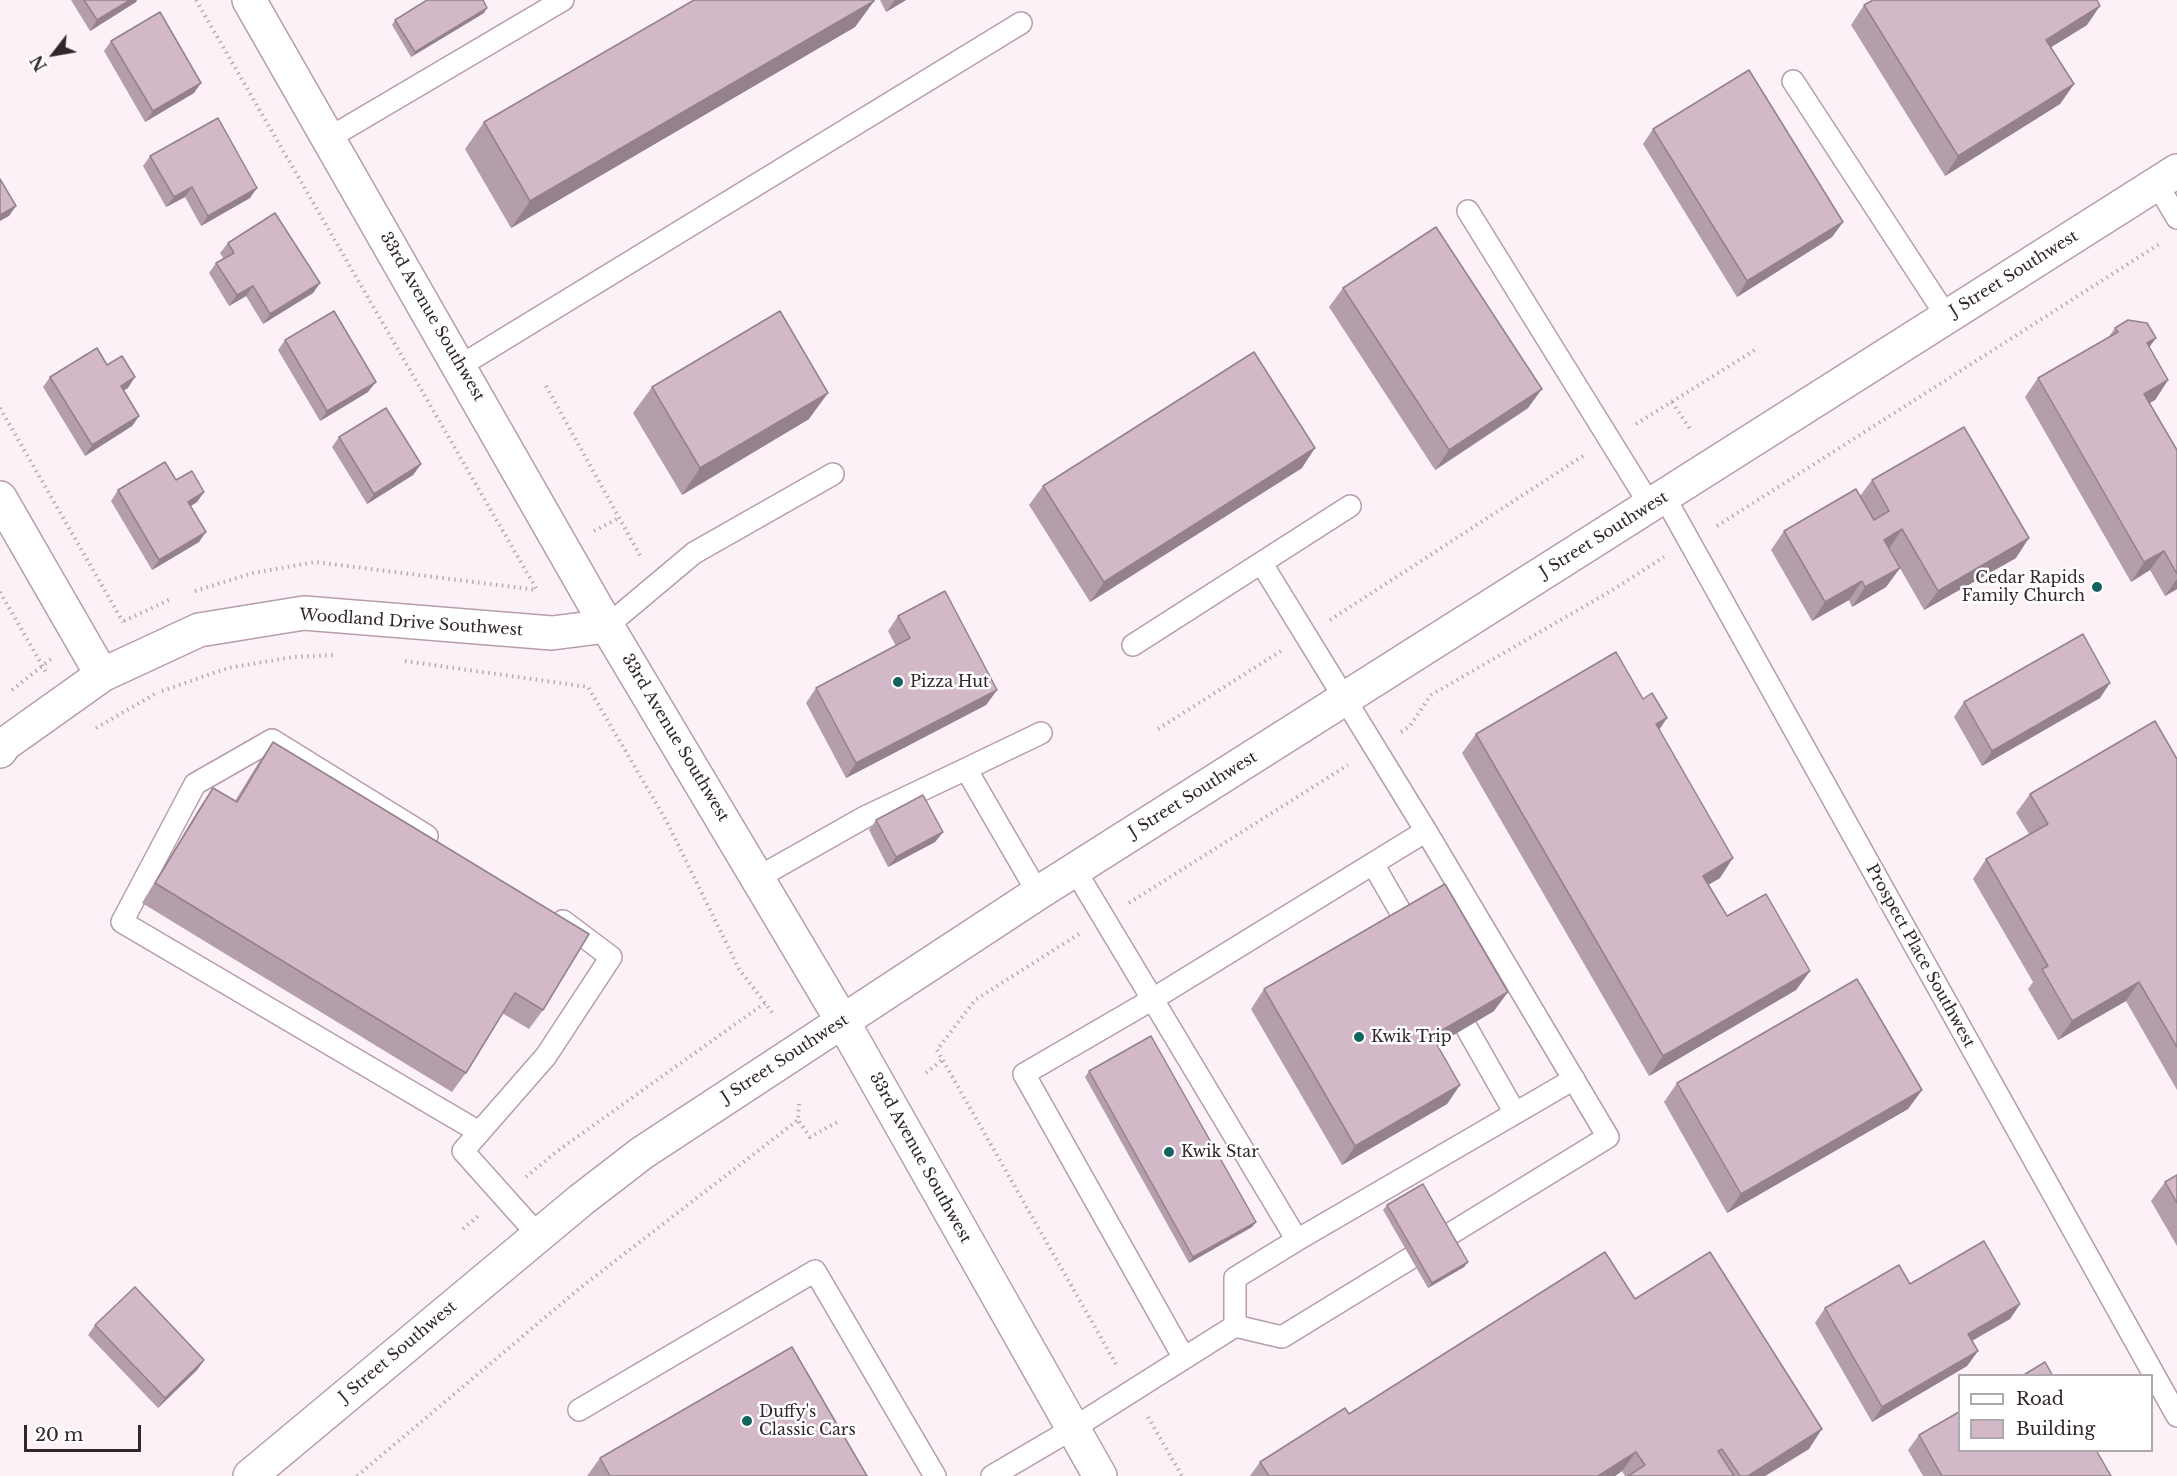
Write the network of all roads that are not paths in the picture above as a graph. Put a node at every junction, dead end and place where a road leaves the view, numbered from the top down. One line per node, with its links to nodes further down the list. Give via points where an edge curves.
1 (249, 0): 5 (street, 33rd Avenue Southwest)
2 (563, 0): 5 (lane)
3 (1021, 23): 10 (lane)
4 (1793, 81): 9 (lane)
5 (329, 138): 10 (street, 33rd Avenue Southwest)
6 (2167, 177): 8 (lane); 9 (street, J Street Southwest)
7 (1468, 211): 13 (lane, Prospect Place Southwest, via 1609,440)
8 (2177, 218)
9 (1947, 317): 13 (street, J Street Southwest)
10 (460, 366): 16 (street, 33rd Avenue Southwest)
11 (833, 474): 16 (lane, via 694,553)
12 (0, 498): 18 (street)
13 (1657, 501): 19 (street, J Street Southwest); 42 (lane, Prospect Place Southwest)
14 (1350, 506): 15 (lane)
15 (1262, 564): 17 (lane); 19 (lane)
16 (607, 626): 18 (street, Woodland Drive Southwest, via 552,633 304,613 199,630); 27 (street, 33rd Avenue Southwest)
17 (1133, 645)
18 (102, 675): 21 (street, Woodland Drive Southwest)
19 (1345, 699): 23 (lane); 26 (street, J Street Southwest)
20 (1041, 733): 22 (lane)
21 (0, 751)
22 (966, 769): 27 (lane, via 865,817); 28 (lane)
23 (1426, 831): 25 (lane); 34 (lane)
24 (443, 846): 36 (lane, via 272,740 195,784 122,922)
25 (1372, 864): 30 (lane); 32 (lane)
26 (1076, 870): 28 (street, J Street Southwest); 32 (lane)
27 (759, 877): 33 (street, 33rd Avenue Southwest)
28 (1038, 893): 33 (street, J Street Southwest)
29 (544, 909): 36 (lane, via 611,957 546,1056)
30 (1426, 957)
31 (1444, 988): 35 (lane)
32 (1153, 999): 38 (lane); 40 (lane, via 1024,1074)
33 (843, 1022): 37 (street, J Street Southwest, via 642,1153); 43 (street, 33rd Avenue Southwest)
34 (1574, 1079): 35 (lane); 39 (lane, via 1608,1137 1282,1337)
35 (1515, 1113): 38 (lane)
36 (479, 1132): 37 (lane, via 462,1151)
37 (539, 1236): 44 (street, J Street Southwest)
38 (1297, 1240): 39 (lane, via 1236,1278)
39 (1235, 1326): 40 (lane)
40 (1184, 1358): 43 (lane)
41 (579, 1410): 45 (lane, via 814,1271)
42 (2177, 1416)
43 (1072, 1429): 46 (lane); 47 (street, 33rd Avenue Southwest)
44 (250, 1476)
45 (935, 1476)
46 (992, 1476)
47 (1100, 1476)

